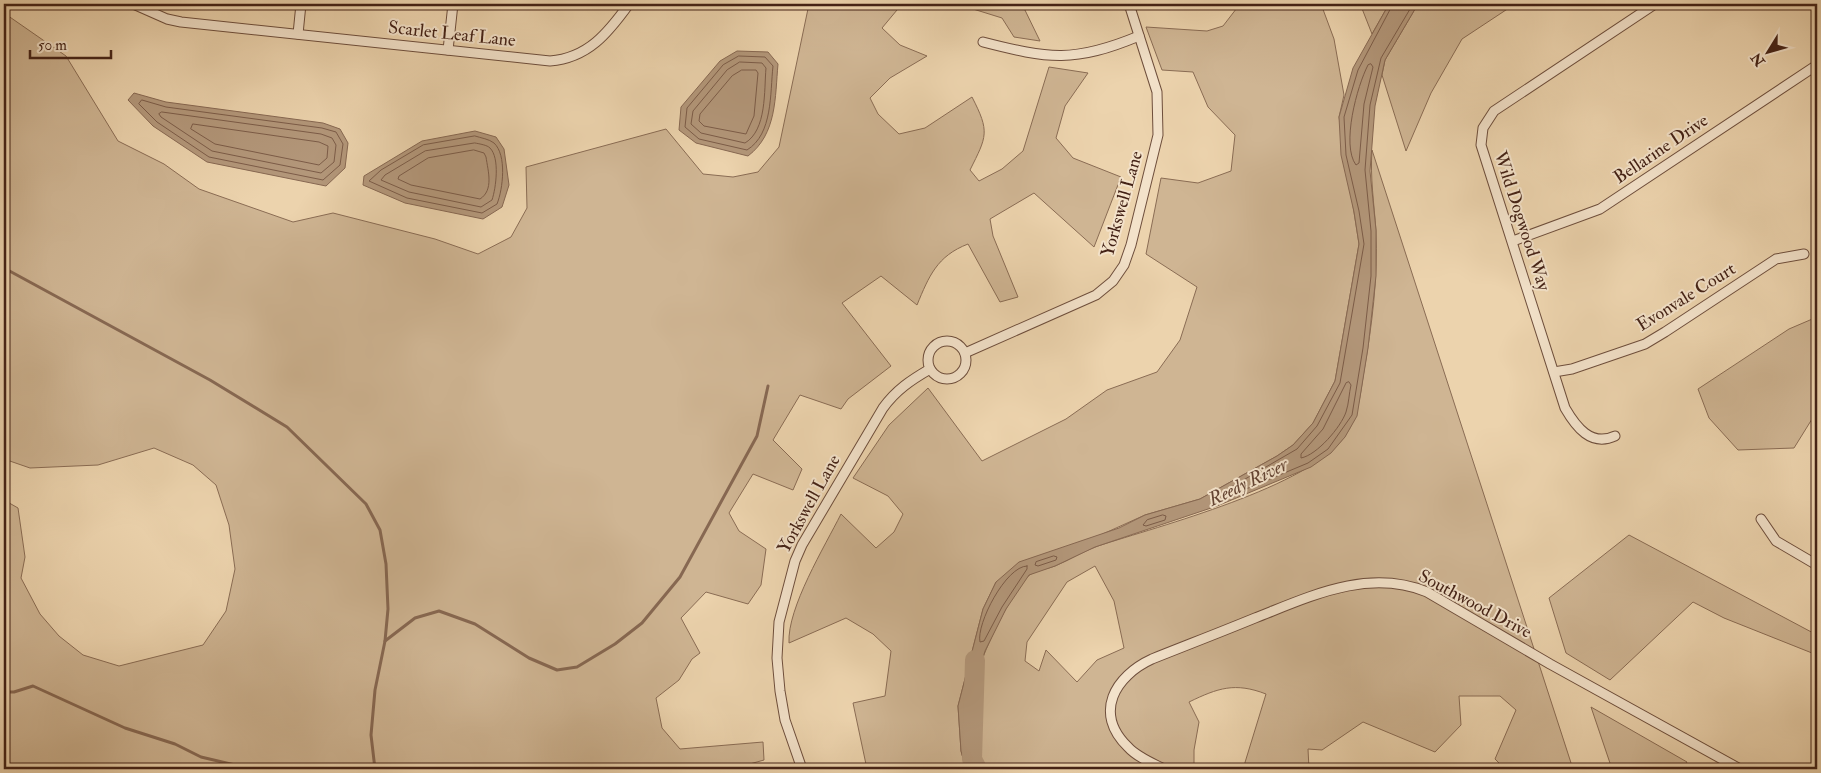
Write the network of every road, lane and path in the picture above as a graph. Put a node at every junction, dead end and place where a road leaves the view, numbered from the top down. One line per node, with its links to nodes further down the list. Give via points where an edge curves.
1 (133, 4): 7 (street, Scarlet Leaf Lane, via 181,22)
2 (302, 4): 7 (street)
3 (453, 4): 10 (street)
4 (629, 4): 10 (street, Scarlet Leaf Lane, via 601,40 566,58 550,60)
5 (1129, 4): 8 (street, Yorkswell Lane)
6 (1655, 4): 12 (street, Wild Dogwood Way, via 1490,114 1482,128 1480,145)
7 (298, 34): 10 (street, Scarlet Leaf Lane)
8 (1139, 36): 9 (street, via 1099,52 1061,57); 14 (street, Yorkswell Lane, via 1157,92 1158,135 1124,265 1113,282 1096,295)
9 (983, 42)
10 (448, 50)
11 (1817, 65): 12 (street, Bellarine Drive, via 1600,210)
12 (1513, 241): 16 (street, Wild Dogwood Way)
13 (1804, 254): 16 (street, Evonvale Court, via 1776,259 1644,344)
14 (965, 354): 15 (street, via 964,368 956,377 944,379); 15 (street, via 953,342 941,342 929,355)
15 (930, 369): 20 (street, Yorkswell Lane, via 908,382 883,408 795,561 779,622 777,658 786,720)
16 (1554, 372): 17 (street, Wild Dogwood Way, via 1565,408 1575,426 1590,436 1606,440)
17 (1615, 436)
18 (1761, 519): 19 (street, via 1776,541)
19 (1817, 565)
20 (802, 769)
21 (1164, 769): 22 (street, Southwood Drive, via 1131,750 1115,729 1113,697 1128,672 1152,659 1325,591 1384,582 1411,585 1427,592)
22 (1740, 769)

